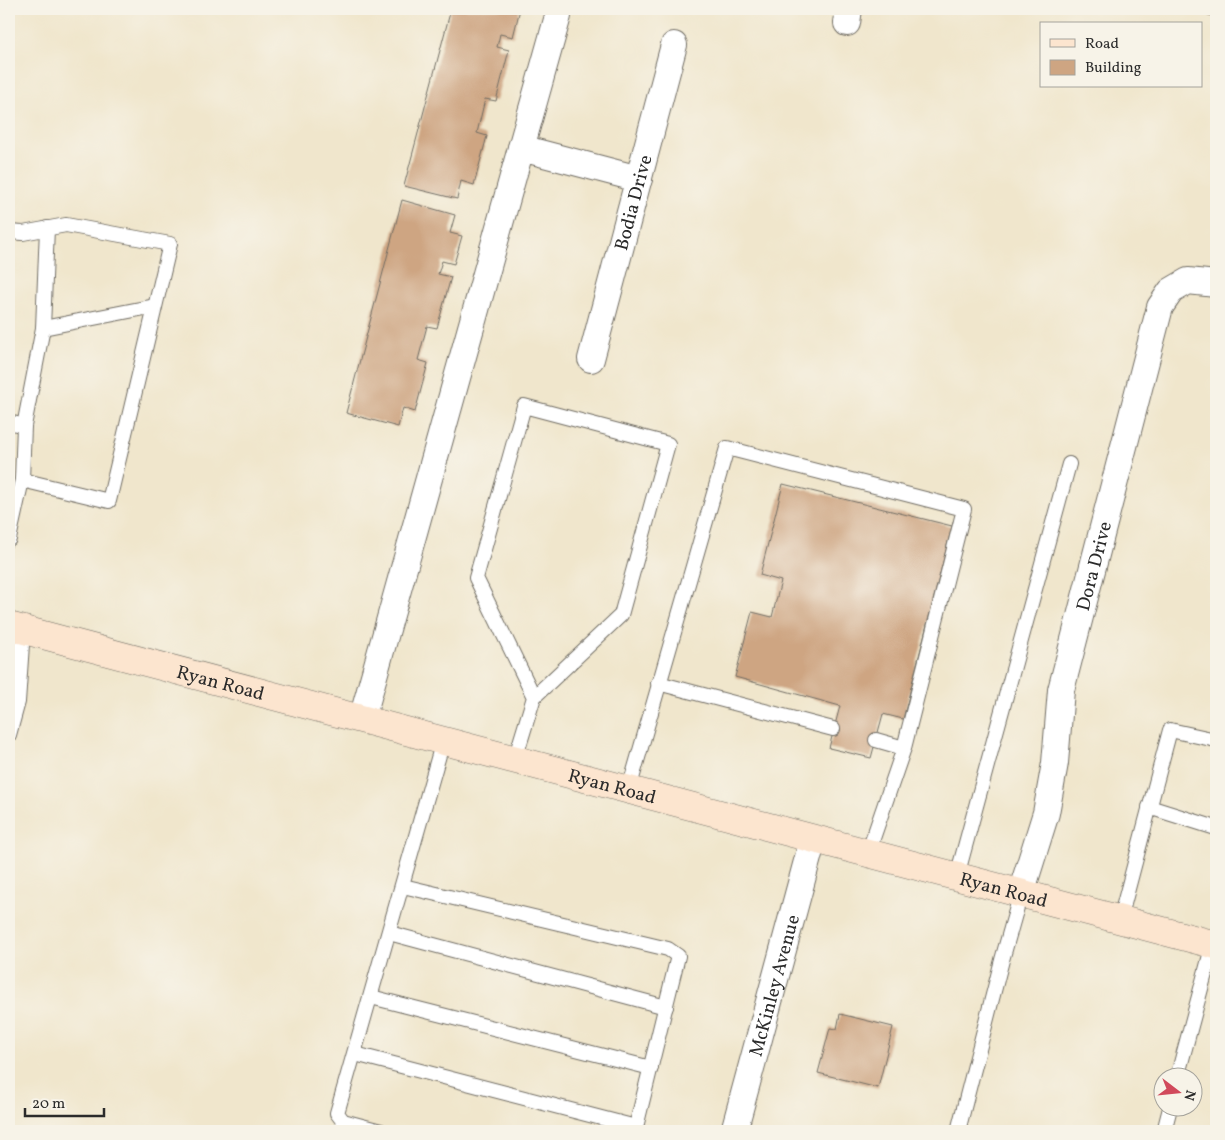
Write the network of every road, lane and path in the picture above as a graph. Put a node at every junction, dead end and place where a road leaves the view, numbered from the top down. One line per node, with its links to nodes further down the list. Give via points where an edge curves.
1 (558, 16): 3 (street)
2 (674, 46): 4 (street, Bodia Drive)
3 (521, 148): 4 (street); 19 (street)
4 (638, 180): 10 (street, Bodia Drive)
5 (47, 228): 6 (lane); 8 (lane, via 66,226 170,244); 9 (lane)
6 (9, 232)
7 (1216, 284): 34 (street, Dora Drive, via 1188,281 1171,291 1160,307 1061,690 1055,763 1046,813)
8 (155, 306): 9 (lane); 14 (lane, via 109,500)
9 (43, 328): 12 (lane)
10 (591, 360)
11 (9, 422): 12 (lane)
12 (24, 426): 14 (lane)
13 (1069, 464): 32 (lane)
14 (22, 480): 15 (lane)
15 (9, 539)
16 (16, 628): 19 (main road, Ryan Road); 21 (lane, via 18,702)
17 (658, 683): 20 (lane); 25 (lane, via 727,448 964,509); 27 (lane)
18 (534, 697): 18 (lane, via 621,615 668,444 524,406 476,578); 26 (lane)
19 (362, 719): 24 (main road, Ryan Road)
20 (833, 729)
21 (9, 735)
22 (876, 740): 25 (lane)
23 (1216, 740): 28 (lane, via 1170,730)
24 (443, 741): 26 (main road, Ryan Road); 33 (lane)
25 (904, 748): 31 (lane)
26 (515, 759): 27 (main road, Ryan Road)
27 (629, 789): 30 (main road, Ryan Road)
28 (1149, 807): 29 (lane); 35 (lane)
29 (1216, 828)
30 (813, 839): 31 (main road, Ryan Road); 46 (street, McKinley Avenue)
31 (868, 853): 32 (main road, Ryan Road)
32 (957, 876): 34 (main road, Ryan Road)
33 (403, 886): 36 (lane); 39 (lane, via 668,949 678,956)
34 (1021, 892): 35 (main road, Ryan Road); 47 (lane)
35 (1120, 919): 37 (main road, Ryan Road)
36 (389, 933): 38 (lane); 39 (lane)
37 (1215, 944): 42 (lane)
38 (371, 997): 40 (lane); 41 (lane)
39 (666, 1007): 41 (lane)
40 (355, 1054): 44 (lane); 45 (lane, via 337,1113 343,1121)
41 (651, 1068): 44 (lane)
42 (1180, 1068)
43 (1167, 1118): 48 (lane)
44 (636, 1129)
45 (381, 1131)
46 (734, 1131)
47 (958, 1131)
48 (1164, 1131)

